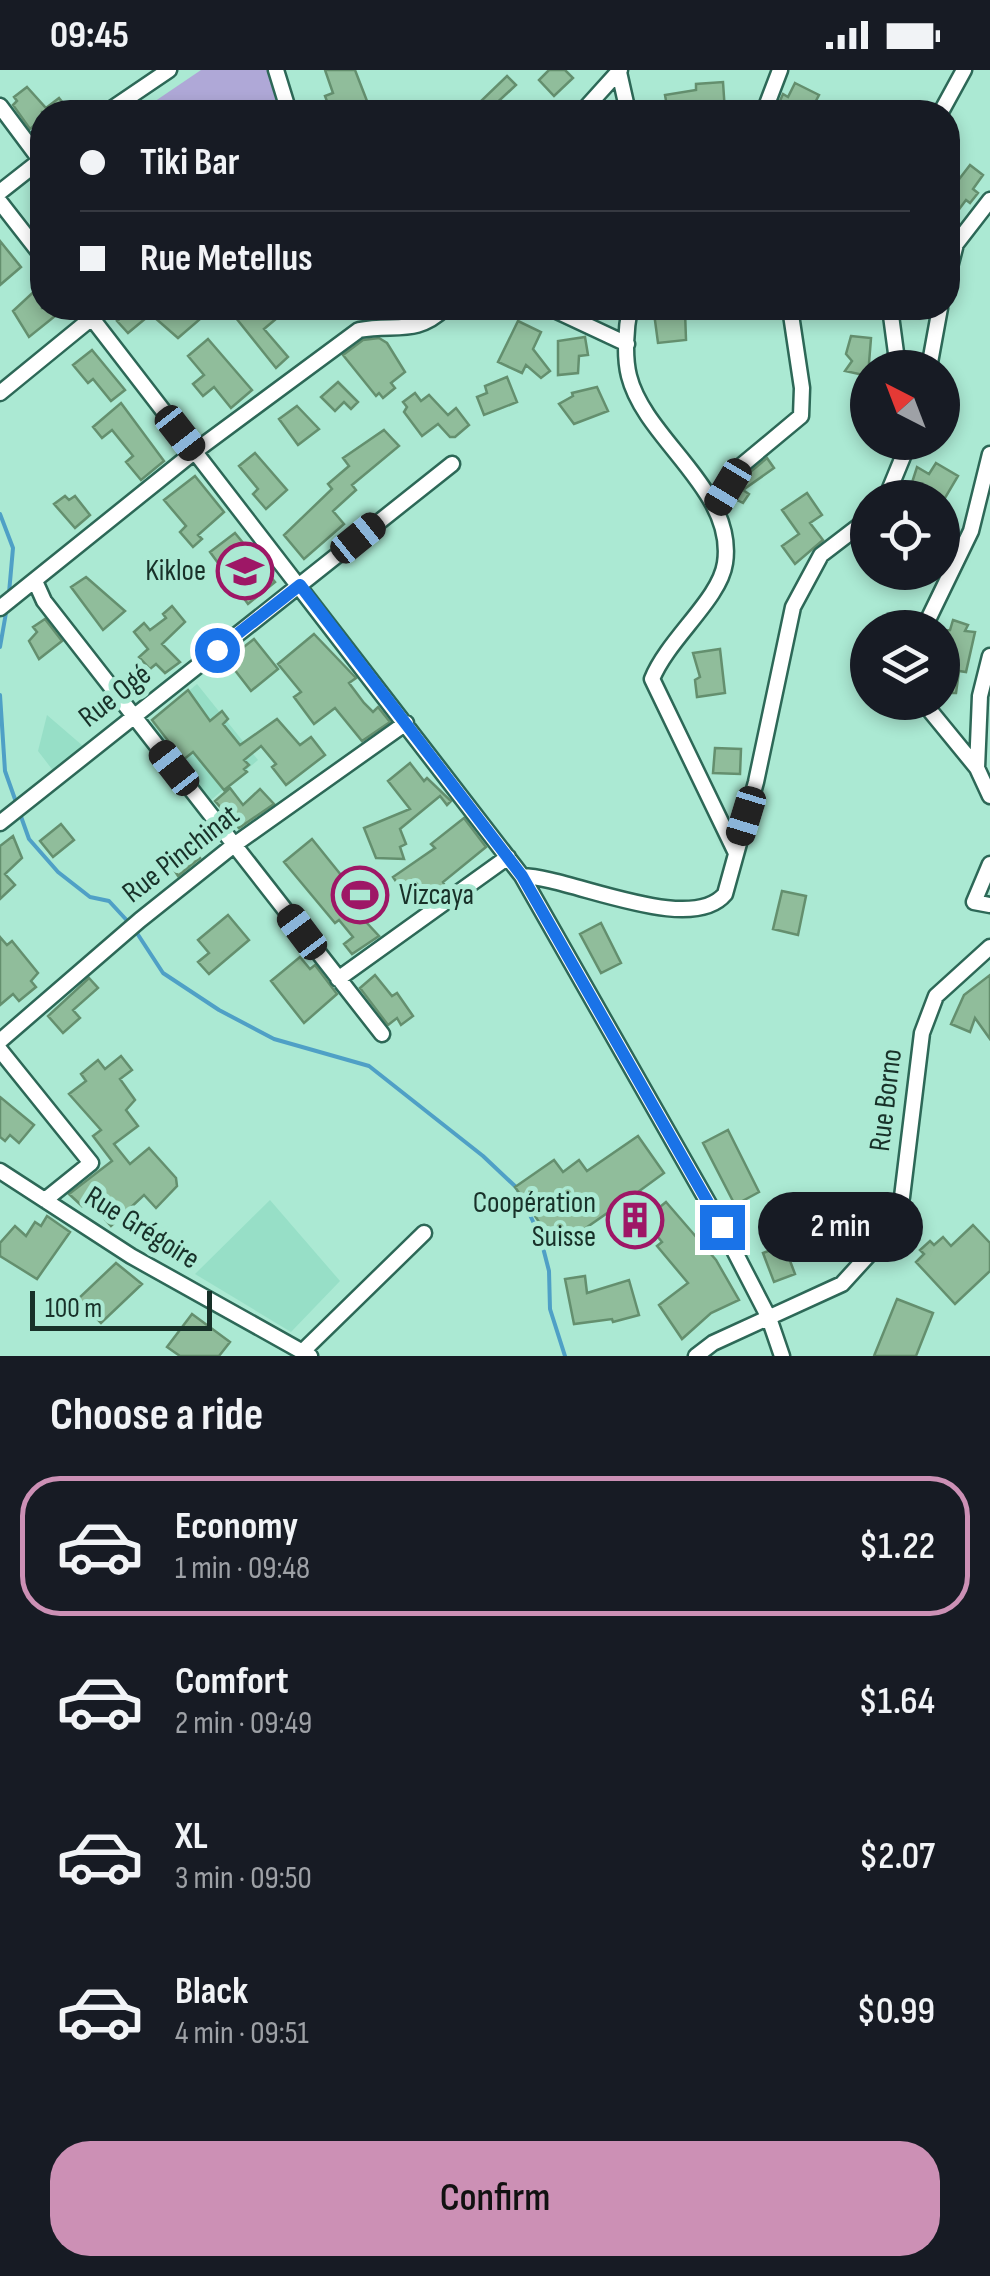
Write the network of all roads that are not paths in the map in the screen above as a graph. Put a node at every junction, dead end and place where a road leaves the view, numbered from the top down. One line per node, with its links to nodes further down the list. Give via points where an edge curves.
1 (169, 70): 6 (street)
2 (276, 70): 7 (street)
3 (780, 70): 10 (street)
4 (964, 70): 11 (street)
5 (619, 71): 8 (street); 9 (street)
6 (125, 100)
7 (285, 100)
8 (593, 100)
9 (625, 100)
10 (769, 100)
11 (948, 100)
12 (0, 106): 13 (street)
13 (30, 145)
14 (30, 169): 15 (street)
15 (0, 192)
16 (990, 200): 18 (street)
17 (0, 202): 19 (street)
18 (960, 239)
19 (30, 241)
20 (83, 320): 31 (street)
21 (99, 320): 32 (street)
22 (431, 320): 32 (street, via 360,330)
23 (587, 320): 28 (street)
24 (629, 320): 28 (street)
25 (792, 320): 35 (street, via 801,416 742,466)
26 (892, 320): 29 (street)
27 (938, 320): 30 (street)
28 (627, 344): 35 (street, via 629,377 646,409)
29 (896, 350)
30 (932, 350)
31 (0, 392)
32 (194, 452): 37 (street); 38 (street)
33 (990, 454): 40 (street, via 971,531)
34 (452, 464): 38 (street, Rue Ogé)
35 (715, 508): 49 (street, via 725,564 716,589 667,648 652,679)
36 (850, 532): 49 (street, via 821,555 792,607)
37 (35, 580): 39 (street); 42 (street, via 44,601)
38 (300, 585): 42 (street, Rue Ogé); 44 (street)
39 (0, 608)
40 (933, 610)
41 (990, 656): 45 (street, via 980,696)
42 (135, 716): 47 (street, Rue Ogé); 48 (street)
43 (938, 720): 45 (street)
44 (406, 723): 48 (street, Rue Pinchinat); 50 (street)
45 (977, 768): 46 (street)
46 (990, 796)
47 (2, 822)
48 (234, 845): 55 (street); 57 (street, Rue Pinchinat)
49 (735, 851): 52 (street, via 726,894 704,908 660,907)
50 (508, 856): 52 (street); 55 (street)
51 (990, 864): 53 (street, via 974,902)
52 (522, 876): 63 (street)
53 (990, 904)
54 (990, 947): 63 (street, Rue Borno, via 936,996 922,1033 902,1197 891,1224 842,1284)
55 (338, 978): 56 (street)
56 (382, 1034)
57 (0, 1041)
58 (0, 1050): 61 (street, via 91,1163)
59 (5, 1174): 60 (street); 61 (street, Rue Grégoire)
60 (1, 1192)
61 (44, 1200): 64 (street, Rue Grégoire)
62 (424, 1233): 64 (street)
63 (769, 1318): 65 (street, Rue Borno); 66 (street)
64 (306, 1354)
65 (696, 1356)
66 (782, 1356)

